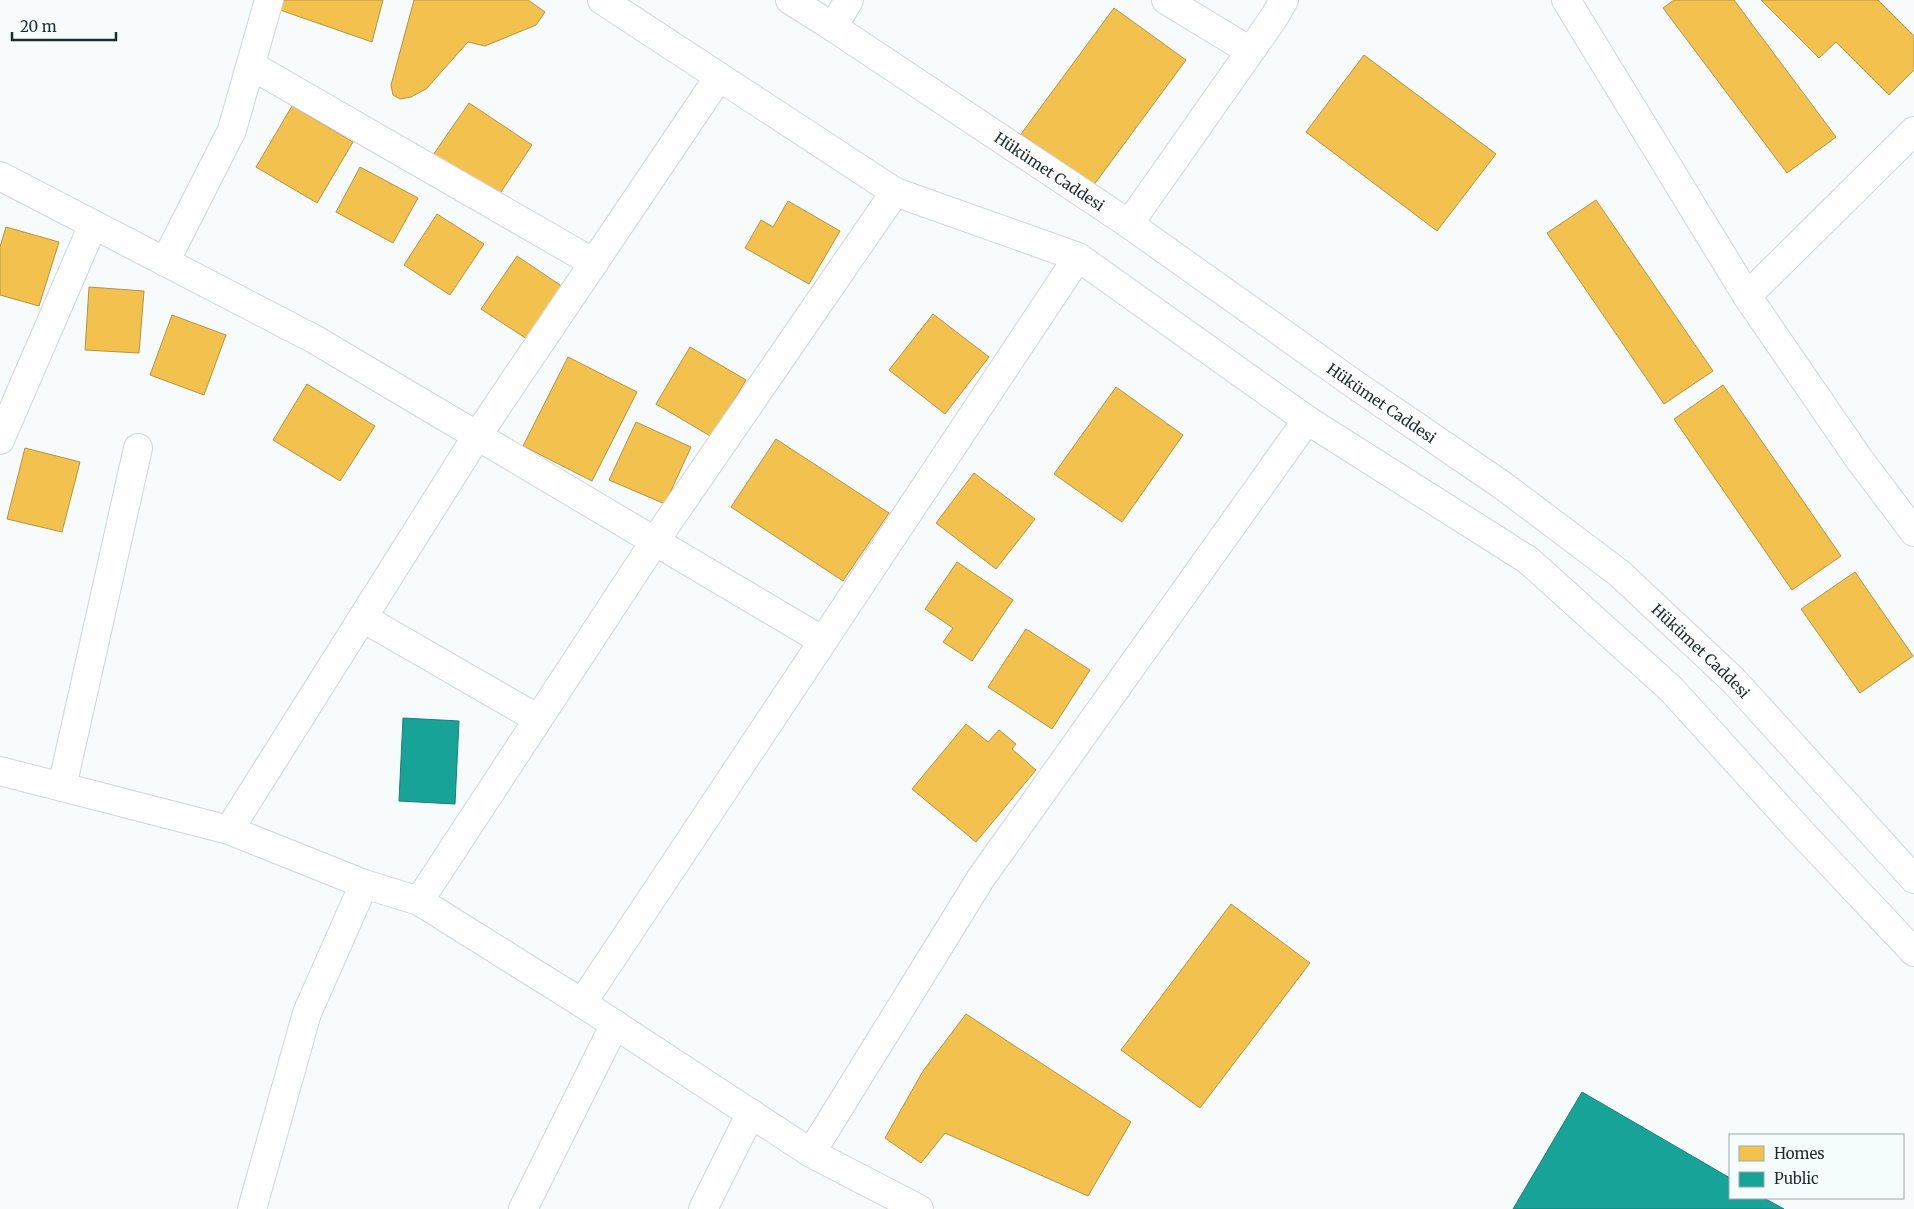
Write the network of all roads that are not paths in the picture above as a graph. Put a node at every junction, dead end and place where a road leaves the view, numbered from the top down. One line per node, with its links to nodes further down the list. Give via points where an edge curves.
1 (270, 0): 10 (street)
2 (602, 0): 11 (street)
3 (790, 0): 8 (street, Hükümet Caddesi)
4 (849, 0): 8 (street)
5 (1166, 0): 9 (street)
6 (1284, 0): 9 (street)
7 (1566, 0): 20 (street)
8 (833, 27): 15 (street, Hükümet Caddesi)
9 (1250, 51): 15 (street)
10 (252, 66): 18 (street, via 232,130); 19 (street)
11 (719, 77): 14 (street); 19 (street)
12 (1914, 130): 20 (street)
13 (0, 176): 16 (street)
14 (895, 192): 17 (street); 26 (street)
15 (1129, 224): 33 (street, Hükümet Caddesi, via 1502,485 1619,573 1734,681)
16 (93, 225): 18 (street); 23 (street)
17 (1078, 256): 21 (street); 28 (street)
18 (165, 262): 22 (street, via 314,339)
19 (594, 263): 22 (street)
20 (1747, 296): 25 (street, via 1859,459)
21 (1307, 420): 36 (street, via 1528,560 1671,689); 40 (street, via 981,878)
22 (477, 436): 26 (street); 27 (street)
23 (0, 440)
24 (138, 448): 31 (street)
25 (1914, 532)
26 (655, 541): 28 (street); 29 (street)
27 (363, 618): 29 (street); 32 (street)
28 (823, 641): 37 (street)
29 (538, 719): 35 (street)
30 (0, 771): 31 (street)
31 (62, 787): 32 (street)
32 (229, 830): 34 (street)
33 (1914, 878)
34 (364, 884): 35 (street); 41 (street, via 307,1013)
35 (419, 901): 37 (street)
36 (1914, 952)
37 (582, 1002): 38 (street)
38 (615, 1024): 39 (street); 42 (street)
39 (751, 1114): 40 (street); 43 (street)
40 (811, 1153): 44 (street)
41 (252, 1209)
42 (523, 1209)
43 (703, 1209)
44 (919, 1209)

